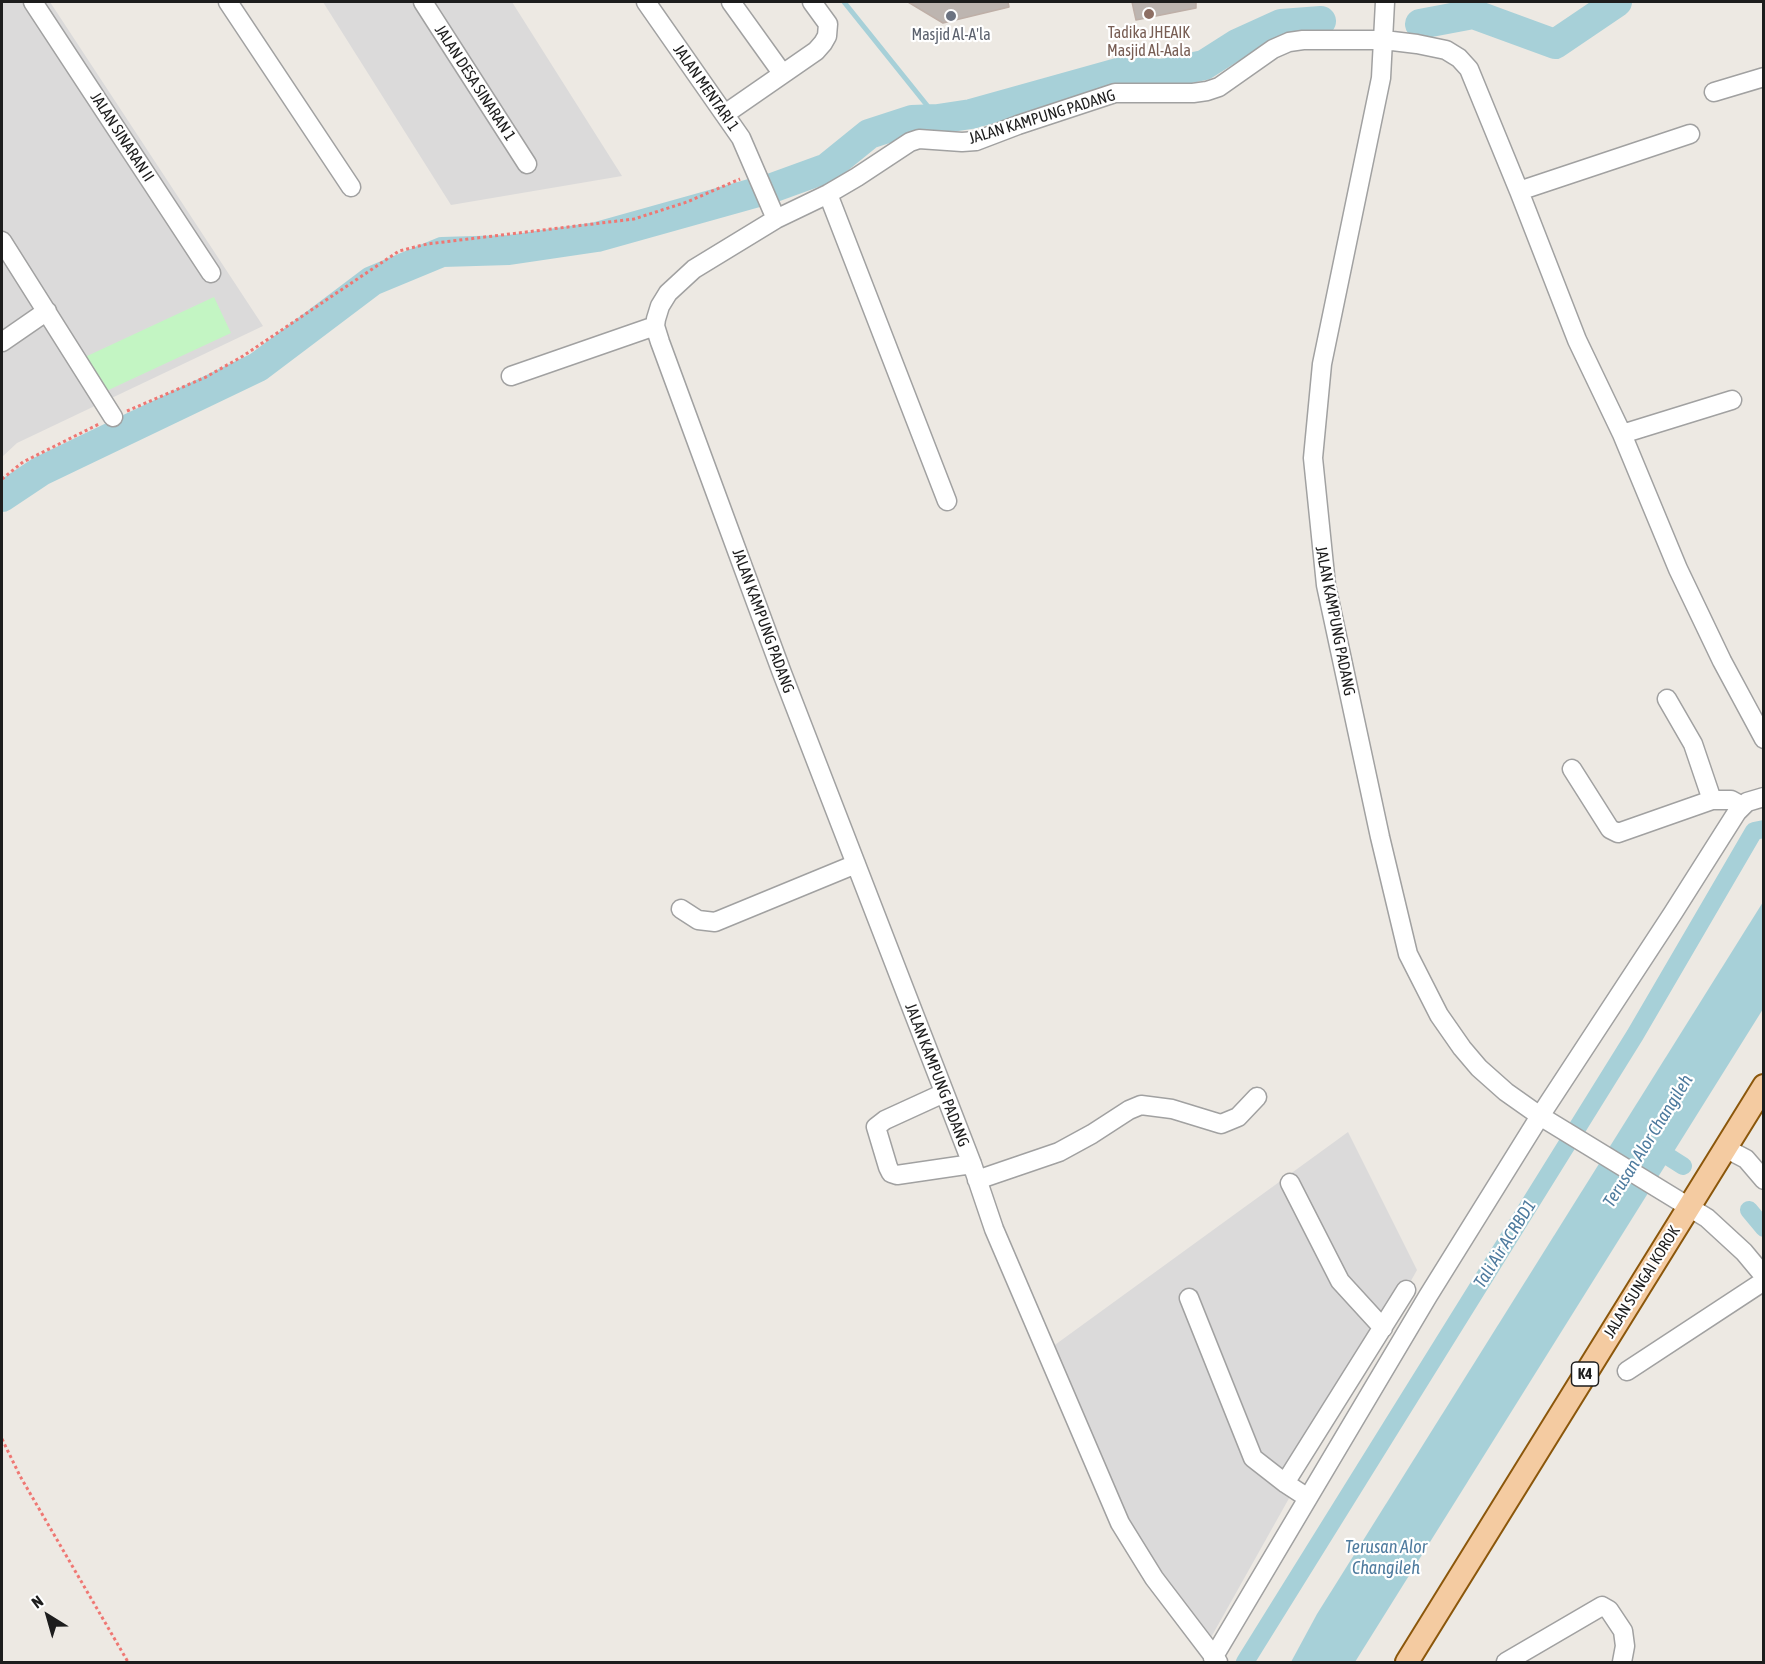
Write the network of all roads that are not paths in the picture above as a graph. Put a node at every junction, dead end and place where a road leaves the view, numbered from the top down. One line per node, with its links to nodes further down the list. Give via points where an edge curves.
1 (33, 2): 20 (street, JALAN SINARAN II)
2 (228, 2): 15 (street)
3 (423, 2): 14 (street, JALAN DESA SINARAN 1)
4 (646, 2): 12 (street, JALAN MENTARI 1)
5 (731, 2): 9 (street)
6 (812, 2): 9 (street, via 828,24 827,36 816,51)
7 (1385, 2): 8 (street, JALAN KAMPUNG PADANG)
8 (1384, 40): 16 (street, via 1446,50 1470,69); 17 (street, JALAN KAMPUNG PADANG, via 1289,42 1207,91 1115,93 976,141 910,142); 40 (street, JALAN KAMPUNG PADANG, via 1381,78 1322,364 1313,458 1322,561 1408,954 1424,989 1462,1048 1506,1092)
9 (782, 74): 12 (street)
10 (1764, 77): 11 (street)
11 (1714, 92)
12 (725, 114): 18 (street, JALAN MENTARI 1, via 744,144)
13 (1690, 134): 16 (street)
14 (527, 164)
15 (351, 187)
16 (1519, 190): 27 (street, via 1576,340)
17 (828, 194): 18 (street, JALAN KAMPUNG PADANG); 28 (street)
18 (774, 214): 22 (street, JALAN KAMPUNG PADANG, via 694,269 668,293)
19 (3, 248): 21 (street)
20 (211, 273)
21 (47, 310): 23 (street); 26 (street)
22 (655, 326): 24 (street); 35 (street, JALAN KAMPUNG PADANG)
23 (2, 342)
24 (511, 376)
25 (1732, 400): 27 (street)
26 (113, 417)
27 (1622, 434): 30 (street, via 1678,569)
28 (947, 501)
29 (1667, 699): 33 (street, via 1693,744)
30 (1764, 739)
31 (1572, 769): 33 (street, via 1610,829 1618,833)
32 (1764, 796): 34 (street)
33 (1712, 800): 34 (street, via 1731,800)
34 (1742, 806): 40 (street)
35 (856, 864): 36 (street, via 715,922 698,920); 38 (street, JALAN KAMPUNG PADANG)
36 (681, 909)
37 (1764, 1086): 41 (main road, JALAN SUNGAI KOROK / K4)
38 (944, 1093): 42 (street, JALAN KAMPUNG PADANG); 42 (street, via 876,1127 888,1167 897,1175)
39 (1257, 1097): 42 (street, via 1238,1117 1221,1124 1172,1109 1141,1105 1059,1152)
40 (1547, 1120): 45 (street, JALAN KAMPUNG PADANG); 53 (street, via 1428,1296)
41 (1725, 1148): 43 (street, via 1746,1159); 45 (main road, JALAN SUNGAI KOROK / K4)
42 (974, 1172): 54 (street, JALAN KAMPUNG PADANG, via 998,1239 1120,1523 1154,1578)
43 (1764, 1180)
44 (1290, 1184): 50 (street, via 1340,1281)
45 (1680, 1203): 46 (street, JALAN KAMPUNG PADANG, via 1724,1232); 55 (main road, JALAN SUNGAI KOROK / K4)
46 (1764, 1276)
47 (1764, 1281): 51 (street)
48 (1406, 1290): 50 (street)
49 (1189, 1298): 52 (street, via 1253,1458)
50 (1383, 1329): 52 (street)
51 (1627, 1371)
52 (1285, 1484): 53 (street)
53 (1308, 1498): 54 (street)
54 (1216, 1660)
55 (1407, 1662)
56 (1506, 1662): 57 (street, via 1602,1606 1623,1631)
57 (1622, 1662)

